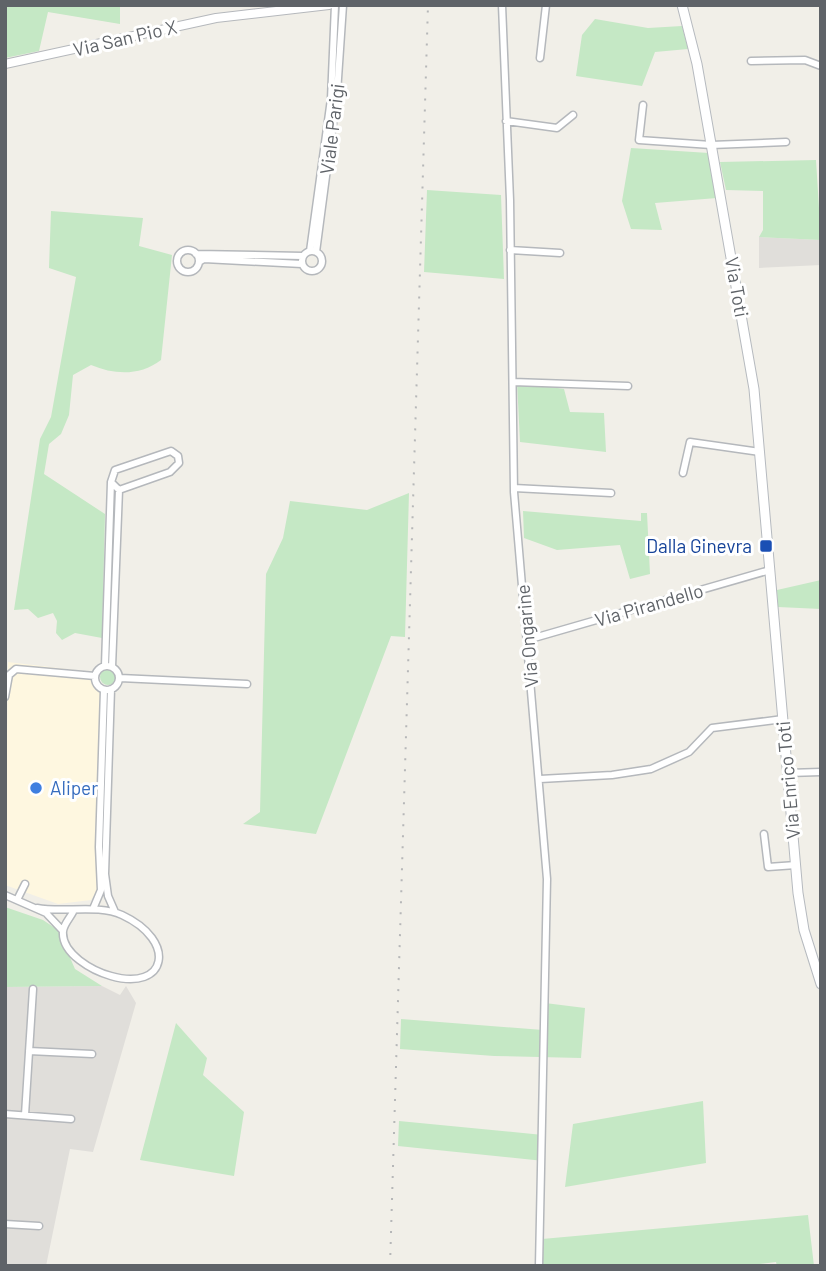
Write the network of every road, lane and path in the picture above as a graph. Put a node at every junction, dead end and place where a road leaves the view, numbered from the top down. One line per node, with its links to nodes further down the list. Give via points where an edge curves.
1 (329, 5): 7 (street, Via San Pio X)
2 (335, 5): 18 (street, Viale Parigi, via 331,99)
3 (343, 5): 18 (street, Viale Parigi, via 337,93)
4 (502, 5): 14 (street, Via Ongarine)
5 (546, 5): 8 (street)
6 (682, 5): 16 (main road, Via Toti)
7 (309, 6): 10 (street, Via San Pio X, via 216,18)
8 (540, 58)
9 (751, 61): 11 (street, via 805,60)
10 (5, 64)
11 (821, 66)
12 (643, 105): 16 (street, via 639,140)
13 (573, 115): 14 (street, via 557,128)
14 (506, 121): 17 (street, Via Ongarine)
15 (786, 142): 16 (street)
16 (711, 145): 25 (main road, Via Toti, via 751,369)
17 (510, 250): 19 (street); 23 (street, Via Ongarine)
18 (313, 251): 21 (street); 21 (street, via 322,261 317,269 308,270)
19 (560, 253)
20 (196, 254): 21 (street); 22 (street); 22 (street, via 181,253 179,267 192,272)
21 (303, 260): 22 (street)
22 (199, 262)
23 (513, 382): 24 (street); 28 (street, Via Ongarine)
24 (628, 386)
25 (760, 452): 26 (street, via 690,442); 31 (main road, Via Toti)
26 (683, 473)
27 (111, 482): 29 (street); 29 (street, via 118,469 165,452 178,456 173,470); 33 (street)
28 (514, 488): 30 (street); 32 (street, Via Ongarine)
29 (119, 489): 33 (street)
30 (611, 493)
31 (770, 571): 32 (street, Via Pirandello); 39 (main road, Via Enrico Toti)
32 (527, 640): 42 (street, Via Ongarine)
33 (108, 666): 34 (street); 35 (street)
34 (95, 676): 37 (street, via 96,683); 38 (street, via 16,669 9,676)
35 (120, 678): 36 (street); 37 (street)
36 (247, 684)
37 (108, 690): 49 (street, via 99,846 101,890); 51 (street, via 105,874)
38 (5, 697)
39 (783, 719): 41 (main road, Via Enrico Toti); 42 (street, via 712,729 689,752 651,769)
40 (821, 772): 41 (street)
41 (788, 773): 44 (main road, Via Enrico Toti)
42 (540, 779): 62 (street, Via Ongarine, via 547,879)
43 (764, 834): 44 (street, via 768,867)
44 (796, 865): 53 (main road, Via Enrico Toti, via 804,930)
45 (25, 884): 47 (street)
46 (5, 895): 47 (street)
47 (17, 900): 48 (street)
48 (37, 908): 50 (street); 52 (street)
49 (93, 909): 50 (street); 51 (street)
50 (73, 912): 52 (street)
51 (116, 912): 52 (street, via 137,923 158,945 159,963 144,975 115,978 89,967 74,955)
52 (63, 931)
53 (821, 984)
54 (33, 989): 55 (street)
55 (29, 1051): 56 (street); 58 (street)
56 (92, 1054)
57 (5, 1114): 58 (street)
58 (25, 1115): 59 (street)
59 (71, 1119)
60 (5, 1224): 61 (street)
61 (39, 1226)
62 (539, 1266)

